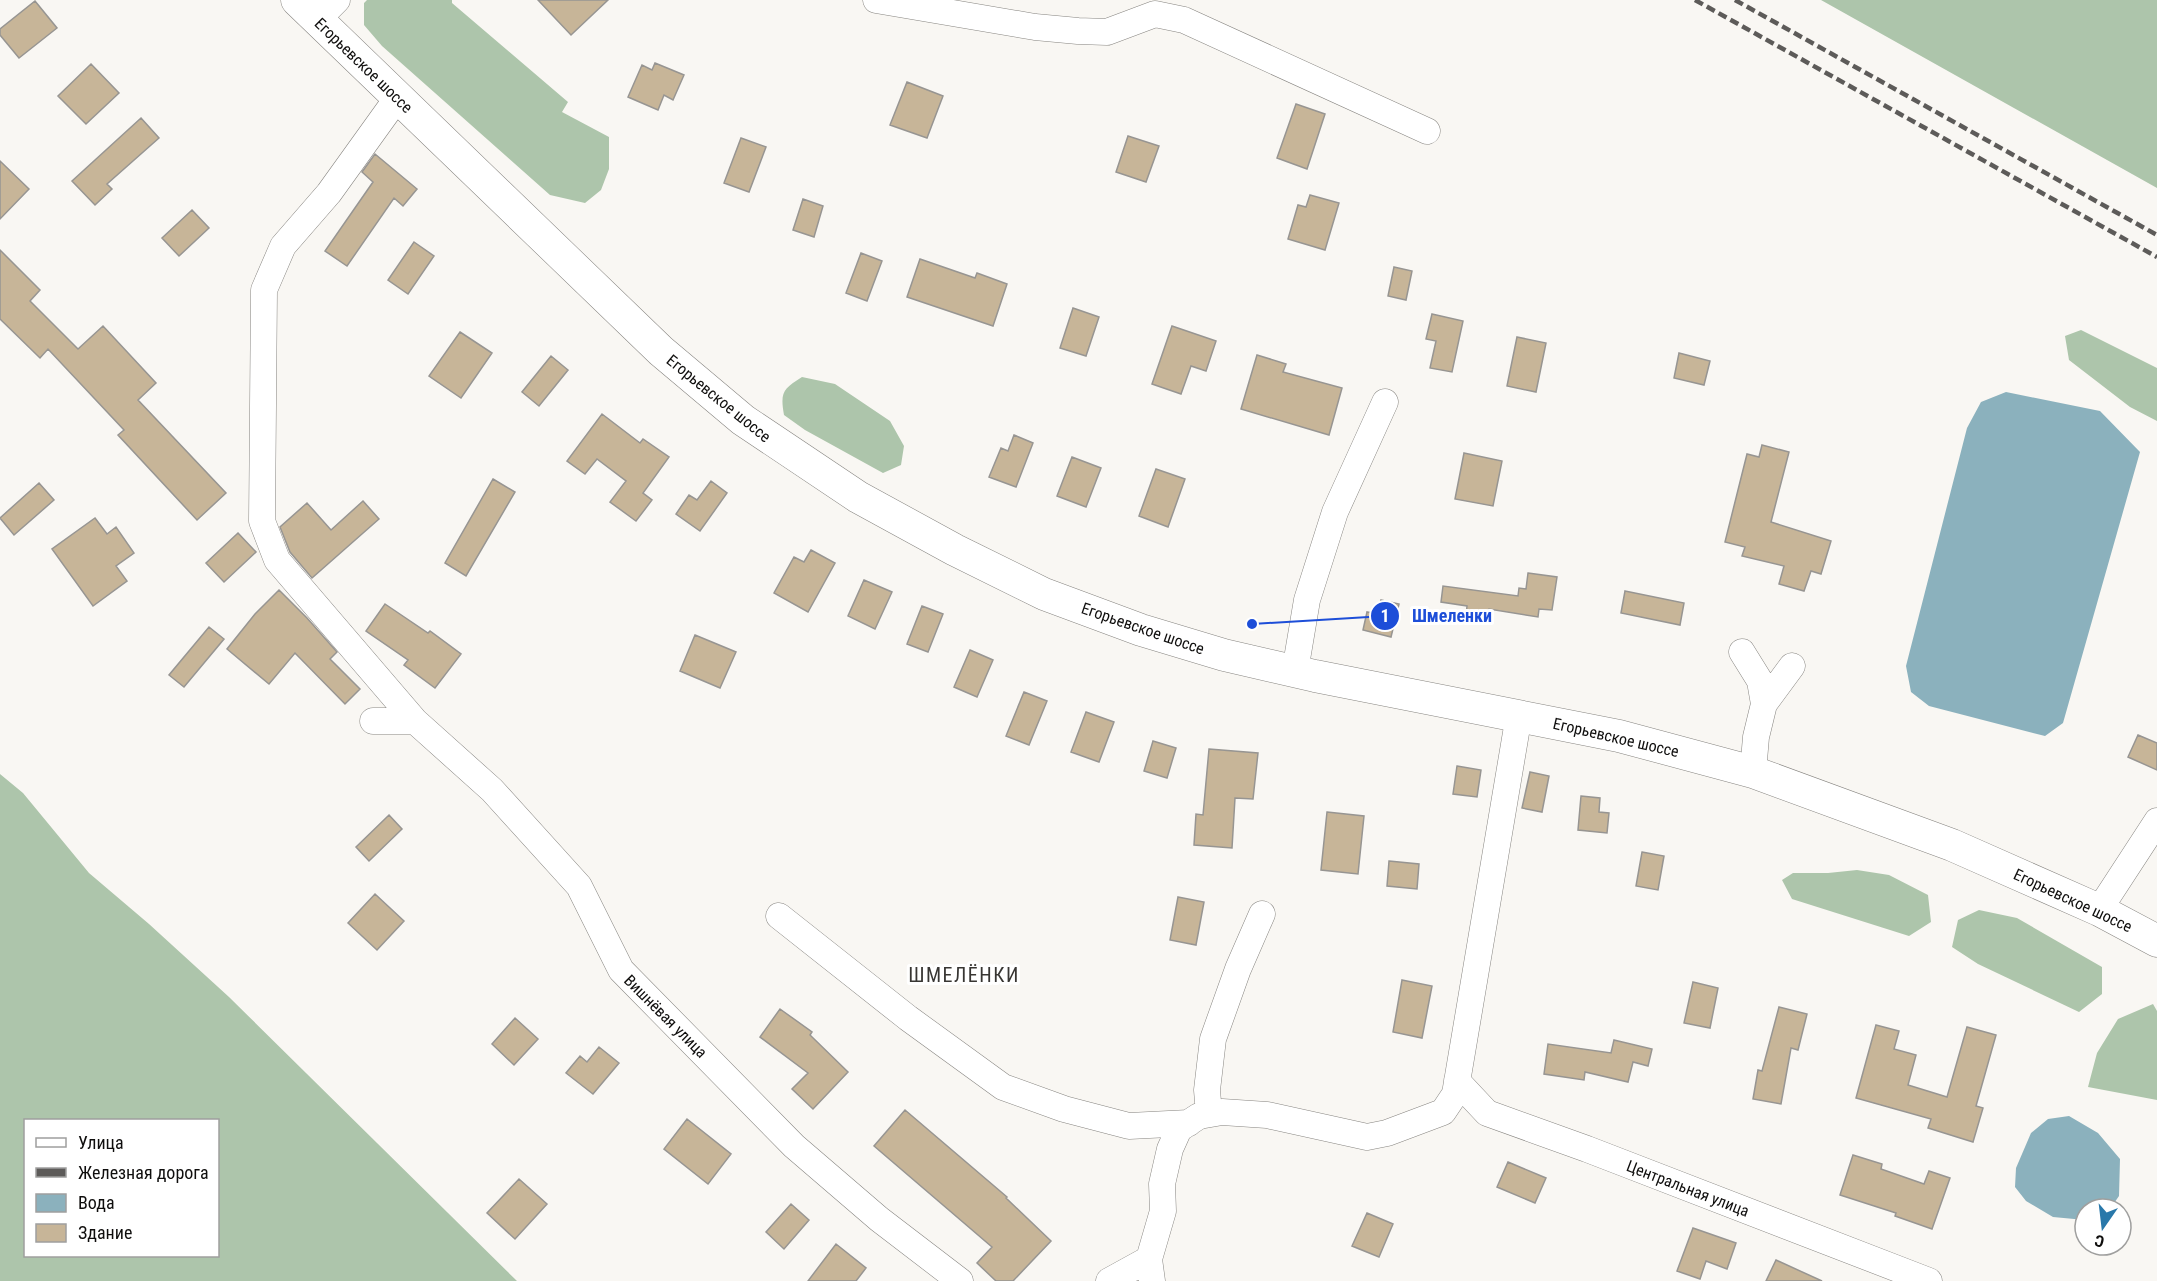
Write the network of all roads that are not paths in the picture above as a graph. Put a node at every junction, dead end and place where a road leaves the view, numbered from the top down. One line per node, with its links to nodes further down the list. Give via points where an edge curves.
1 (876, 0): 4 (street, via 988,20 1107,33 1155,14 1184,20)
2 (317, 7): 3 (main road, Егорьевское шоссе)
3 (398, 97): 8 (main road, Егорьевское шоссе, via 661,351 743,420 838,484 1044,594 1141,630); 12 (street, Вишнёвая улица, via 329,193 283,246 264,290 262,521 276,560)
4 (1427, 131)
5 (1385, 402): 8 (street, via 1335,512 1307,600)
6 (1742, 652): 9 (street, via 1760,681)
7 (1792, 666): 9 (street)
8 (1295, 671): 10 (main road, Егорьевское шоссе)
9 (1764, 704): 13 (street, via 1755,737)
10 (1519, 715): 13 (main road, Егорьевское шоссе, via 1618,736); 19 (street)
11 (373, 721): 12 (street)
12 (415, 721): 22 (street, Вишнёвая улица, via 492,790 579,886 621,970 794,1146 879,1219)
13 (1753, 772): 15 (main road, Егорьевское шоссе, via 1952,844)
14 (2157, 821): 15 (street)
15 (2099, 910): 18 (main road, Егорьевское шоссе)
16 (1262, 914): 20 (street, via 1213,1039 1208,1090)
17 (779, 916): 20 (street, via 1003,1087 1129,1126)
18 (2157, 941)
19 (1457, 1081): 20 (street, via 1455,1094 1443,1112 1367,1137 1267,1115 1222,1112); 24 (street, Центральная улица, via 1487,1113)
20 (1199, 1118): 21 (street, via 1179,1129 1170,1149 1162,1184 1163,1211)
21 (1150, 1270): 23 (street)
22 (960, 1281)
23 (1109, 1281)
24 (1929, 1281)

